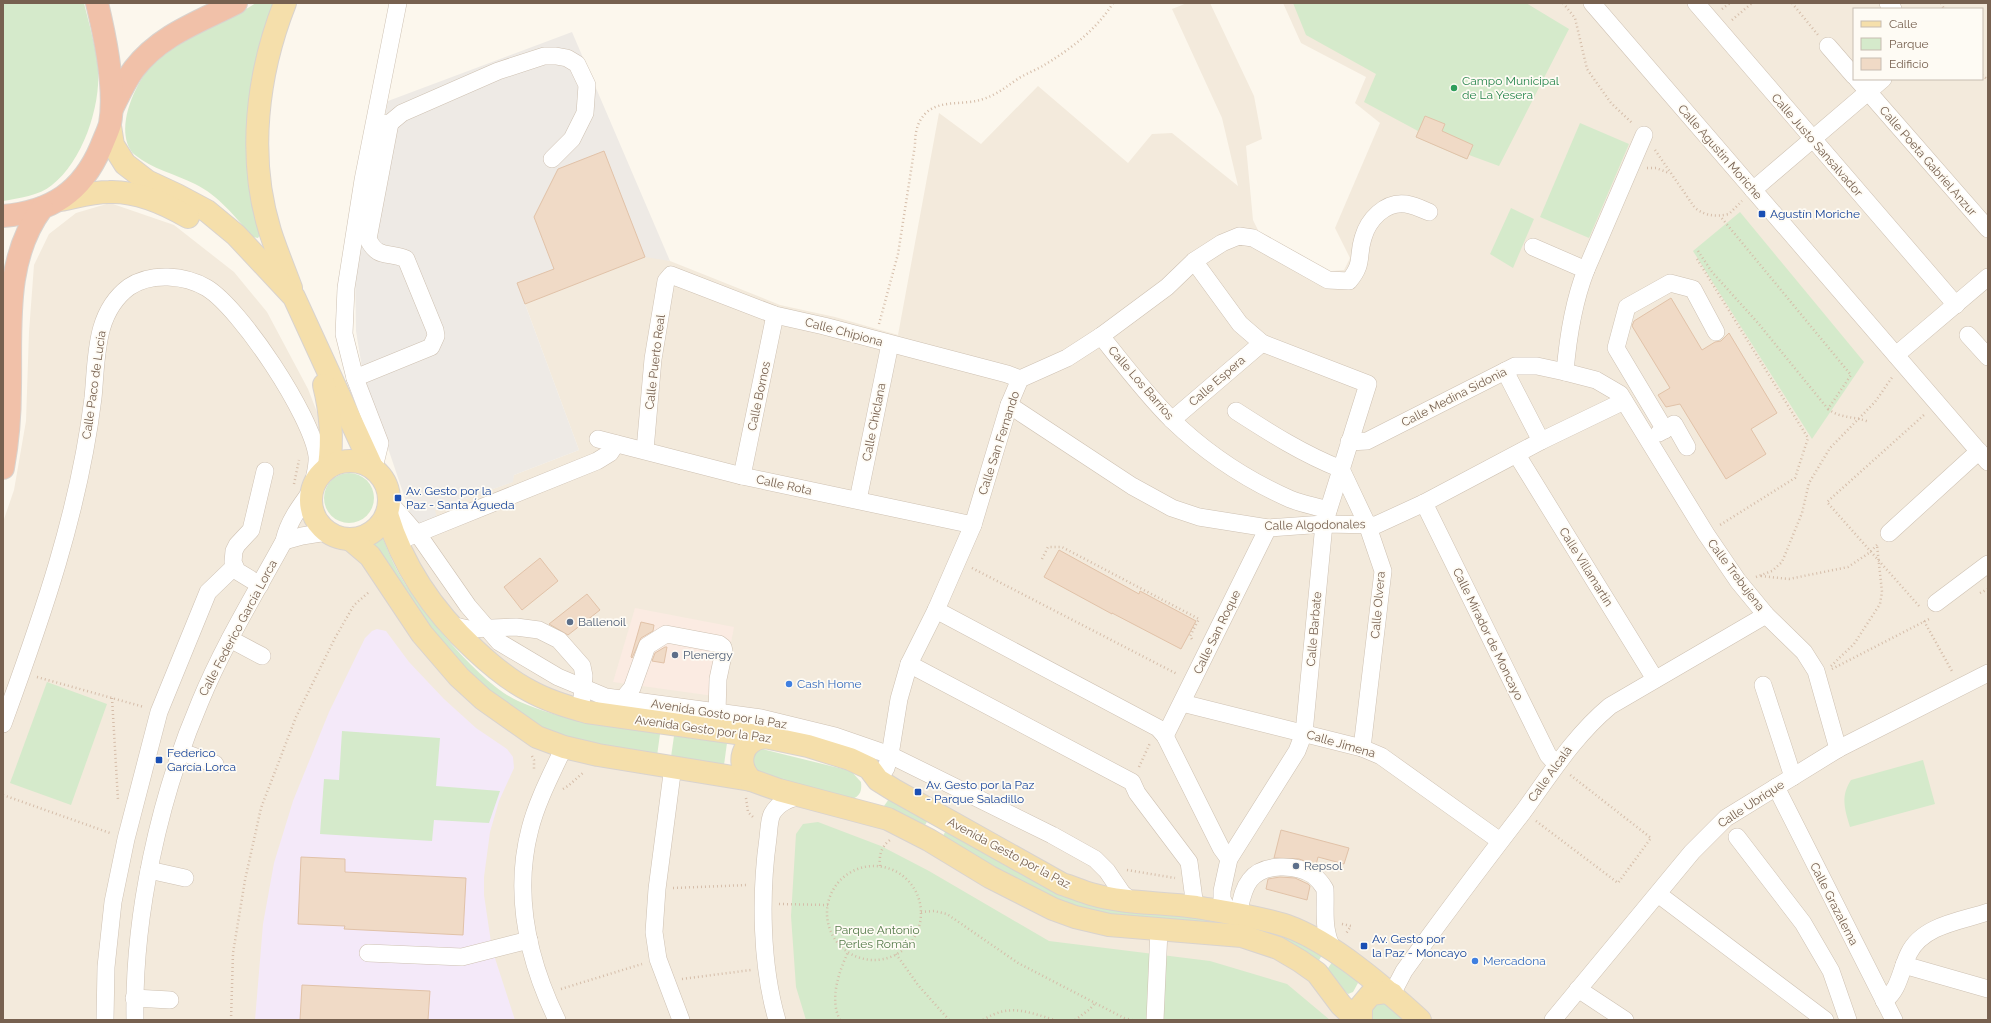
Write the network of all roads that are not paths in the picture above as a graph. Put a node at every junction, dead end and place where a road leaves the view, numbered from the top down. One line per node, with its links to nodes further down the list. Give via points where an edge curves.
1 (97, 3): 8 (highway)
2 (104, 3): 8 (highway)
3 (236, 3): 14 (highway, via 158,44 134,69)
4 (285, 3): 29 (main road, via 275,30 257,122 260,188 270,230)
5 (398, 3): 15 (street)
6 (1592, 3): 19 (street, Calle Agustin Moriche)
7 (1696, 3): 17 (street, Calle Justo Sansalvador)
8 (104, 32): 14 (highway)
9 (1828, 46): 10 (street)
10 (1853, 75)
11 (1858, 80): 13 (street, Calle Poeta Gabriel Anzur)
12 (1882, 80): 13 (street)
13 (1868, 92): 17 (street); 23 (street, Calle Poeta Gabriel Anzur)
14 (110, 118): 20 (highway, via 95,161 80,183); 29 (main road, via 113,145 130,169 147,181 207,211 236,235)
15 (382, 123): 18 (street, via 498,71 544,56 567,58 577,64 588,85 585,113 572,139); 41 (street, via 363,180 346,288 344,334); 41 (street, via 368,239 380,253 406,259 436,336 431,347)
16 (1644, 135): 26 (street)
17 (1812, 139): 19 (street); 30 (street, Calle Justo Sansalvador)
18 (552, 160)
19 (1752, 190): 38 (street, Calle Agustin Moriche)
20 (51, 204): 22 (highway, via 23,214); 57 (main road, via 111,192 143,197 176,210 217,234 278,295 298,328 324,382 330,409 332,440); 58 (highway, via 31,224 13,278 8,442)
21 (1429, 212): 25 (street, Calle San Fernando, via 1405,204 1393,205 1382,210 1367,226 1362,238 1360,264 1349,281 1328,280 1253,238 1239,236 1222,243)
22 (3, 216)
23 (1988, 230)
24 (1533, 247): 26 (street)
25 (1194, 261): 34 (street, Calle San Fernando, via 1167,288); 36 (street, via 1240,324)
26 (1586, 270): 40 (street, via 1576,293)
27 (670, 275): 31 (street, Calle Chipiona); 54 (street, Calle Puerto Real, via 666,281 654,359)
28 (1988, 277): 30 (street)
29 (294, 297): 59 (main road)
30 (1956, 305): 38 (street)
31 (775, 315): 35 (street, Calle Chipiona); 62 (street, Calle Bornos)
32 (1716, 332): 47 (street, via 1693,289 1670,283 1627,307 1616,348)
33 (1968, 335): 37 (street)
34 (1101, 336): 42 (street, Calle San Fernando, via 1067,358); 46 (street, Calle Los Barrios)
35 (882, 342): 42 (street, Calle Chipiona); 64 (street, Calle Chiclana)
36 (1262, 343): 46 (street, Calle Espera); 51 (street, Calle Barbate, via 1368,384)
37 (1988, 358)
38 (1899, 359): 56 (street, Calle Agustin Moriche)
39 (1505, 371): 40 (street, Calle Medina Sidonia, via 1515,366 1537,366); 50 (street); 51 (street, Calle Medina Sidonia, via 1368,441)
40 (1565, 372): 43 (street, Calle Medina Sidonia, via 1596,380 1620,394)
41 (355, 378): 59 (street, via 380,443)
42 (1020, 379): 44 (street, Calle San Fernando)
43 (1624, 401): 49 (street, Calle Trebujena); 50 (street, Calle Algodonales)
44 (1009, 405): 69 (street, Calle San Fernando); 70 (street, Calle Algodonales, via 1132,486 1172,508 1199,517)
45 (1236, 411): 60 (street, via 1278,439)
46 (1172, 420): 67 (street, Calle Los Barrios, via 1229,466)
47 (1665, 430): 49 (street); 53 (street, via 1674,424)
48 (598, 439): 52 (street, Calle Rota)
49 (1648, 440): 82 (street, Calle Trebujena, via 1706,534 1738,581)
50 (1542, 441): 55 (street, Calle Algodonales)
51 (1350, 442): 60 (street, Calle Barbate)
52 (616, 444): 54 (street, Calle Rota); 72 (street, via 610,453 597,461)
53 (1688, 447)
54 (645, 450): 62 (street, Calle Rota)
55 (1517, 455): 65 (street, Calle Algodonales); 89 (street, Calle Villamartin)
56 (1983, 456): 74 (street)
57 (329, 466): 59 (main road, via 340,461 352,460 363,462); 63 (main road, via 319,475)
58 (3, 468)
59 (373, 468): 66 (main road, via 382,477 388,489)
60 (1341, 469): 67 (street, Calle Barbate); 68 (street, Calle Olvera)
61 (265, 471): 78 (street, via 251,530 237,545 232,557)
62 (742, 476): 64 (street, Calle Rota)
63 (312, 488): 71 (main road, via 310,500 315,518); 75 (street, Calle Federico García Lorca, via 296,512); 96 (street, Calle Paco de Lucía, via 317,456 305,420 265,354 234,314 207,288 179,278 163,277 140,281 128,288 108,308 103,320 90,421 73,507 41,620)
64 (858, 500): 69 (street, Calle Rota)
65 (1424, 503): 68 (street, Calle Algodonales, via 1376,524); 106 (street, Calle Mirador de Moncayo, via 1548,755)
66 (388, 508): 72 (street, Avenida Gosto por la Paz); 73 (main road, via 381,524 373,532); 76 (main road)
67 (1326, 517): 68 (street, Calle Algodonales); 70 (street, Calle Algodonales); 98 (street, Calle Barbate)
68 (1367, 524): 101 (street, Calle Olvera, via 1383,571)
69 (973, 525): 81 (street, Calle San Fernando)
70 (1268, 528): 93 (street, Calle San Roque)
71 (327, 532): 73 (main road, via 338,538); 75 (street)
72 (417, 534): 76 (street); 84 (street, Avenida Gosto por la Paz, via 468,606)
73 (350, 539): 100 (main road, via 370,556 422,634 459,677 484,699 537,737)
74 (1883, 539)
75 (284, 541): 79 (street, Calle Federico García Lorca)
76 (396, 541): 83 (main road, Avenida Gesto por la Paz, via 404,560 429,601)
77 (1988, 564): 80 (street)
78 (234, 567): 79 (street); 136 (street, via 208,592 159,712 126,839 113,902 106,967)
79 (260, 585): 85 (street, Calle Federico García Lorca)
80 (1936, 603)
81 (936, 610): 87 (street, Calle San Fernando); 97 (street)
82 (1766, 615): 89 (street, Calle Alcalá); 102 (street, Calle Trebujena, via 1804,652 1817,674)
83 (450, 625): 84 (street); 94 (main road, Avenida Gesto por la Paz, via 489,663 510,679 562,705)
84 (488, 629): 91 (street, Avenida Gosto por la Paz, via 499,642 558,677); 91 (street, via 516,627 539,630 559,640 582,666)
85 (230, 640): 86 (street); 103 (street, Calle Federico García Lorca, via 200,702)
86 (262, 656)
87 (909, 664): 104 (street, Calle San Fernando, via 899,699); 122 (street, via 1132,782 1137,793 1189,862)
88 (1988, 673): 102 (street, Calle Ubrique)
89 (1655, 679): 106 (street, Calle Alcalá, via 1610,706 1591,722)
90 (1763, 685): 108 (street)
91 (582, 687): 92 (street, Avenida Gosto por la Paz, via 606,697); 94 (street, via 582,703)
92 (623, 699): 95 (street, Avenida Gosto por la Paz); 95 (street, via 632,688 647,646 666,634 719,644 722,647 724,651 718,679)
93 (1182, 703): 97 (street, Calle San Roque); 98 (street, Calle Jimena)
94 (587, 712): 99 (main road, Avenida Gesto por la Paz)
95 (717, 712): 104 (street, Avenida Gosto por la Paz, via 798,726)
96 (3, 724)
97 (1161, 732): 117 (street, via 1220,848)
98 (1304, 733): 101 (street, Calle Jimena); 117 (street, Calle Barbate, via 1297,751)
99 (765, 737): 109 (main road, Avenida Gesto por la Paz, via 808,746 850,759 869,768); 110 (main road, via 751,741 742,753 742,768)
100 (564, 747): 107 (main road, via 598,755); 126 (street, via 530,827 522,870 524,919)
101 (1362, 748): 116 (street, Calle Jimena, via 1381,756)
102 (1838, 750): 108 (street, Calle Ubrique)
103 (182, 752): 105 (street); 118 (street, Calle Federico García Lorca, via 163,811)
104 (890, 755): 109 (street, Calle San Fernando, via 886,768); 121 (street, Avenida Gosto por la Paz, via 1052,835 1094,859)
105 (215, 764)
106 (1556, 764): 116 (street, Calle Alcalá)
107 (673, 766): 110 (main road); 139 (street, via 654,932 658,958)
108 (1793, 777): 111 (street, Calle Ubrique)
109 (878, 780): 113 (main road, via 879,794 876,801 871,806); 121 (main road, Avenida Gesto por la Paz, via 1062,884 1091,894)
110 (756, 782): 112 (main road); 114 (street)
111 (1776, 787): 120 (street, Calle Ubrique, via 1726,818 1692,852); 135 (street, Calle Grazalema)
112 (800, 796): 113 (main road); 114 (street, via 780,805)
113 (857, 811): 125 (main road, via 888,819 929,840 990,877 1053,909 1109,925)
114 (772, 814): 140 (street, via 766,850 764,903 767,968)
115 (1737, 837): 148 (street, via 1803,923 1830,971)
116 (1500, 841): 132 (street, Calle Alcalá, via 1404,971)
117 (1229, 859): 124 (street, Calle Barbate, via 1222,900)
118 (149, 870): 119 (street); 133 (street, Calle Federico García Lorca, via 141,916)
119 (186, 878)
120 (1658, 894): 130 (street, Calle Ubrique); 147 (street)
121 (1131, 901): 122 (main road, Avenida Gesto por la Paz)
122 (1195, 907): 124 (main road, Avenida Gesto por la Paz)
123 (1988, 912): 129 (street, via 1926,933 1916,942)
124 (1234, 915): 127 (main road, Avenida Gesto por la Paz, via 1287,926); 127 (street, via 1245,888 1257,873 1266,868 1280,867 1305,871 1313,875 1325,889 1325,927)
125 (1159, 930): 141 (street); 142 (main road, via 1242,936 1278,948 1317,973)
126 (529, 940): 128 (street, via 462,957); 138 (street)
127 (1333, 950): 132 (main road, Avenida Gesto por la Paz)
128 (368, 953)
129 (1904, 966): 131 (street); 135 (street, via 1895,990)
130 (1578, 989): 145 (street, Calle Ubrique); 146 (street)
131 (1988, 989)
132 (1392, 994): 143 (main road, via 1371,994 1361,1006); 144 (main road, Avenida Gesto por la Paz)
133 (134, 998): 134 (street); 137 (street, Calle Federico García Lorca)
134 (170, 1000)
135 (1884, 1002): 149 (street, Calle Grazalema)
136 (105, 1020)
137 (135, 1020)
138 (557, 1020)
139 (681, 1020)
140 (777, 1020)
141 (1155, 1020)
142 (1357, 1020)
143 (1361, 1020)
144 (1420, 1020)
145 (1553, 1020)
146 (1625, 1020)
147 (1825, 1020)
148 (1848, 1020)
149 (1894, 1020)

